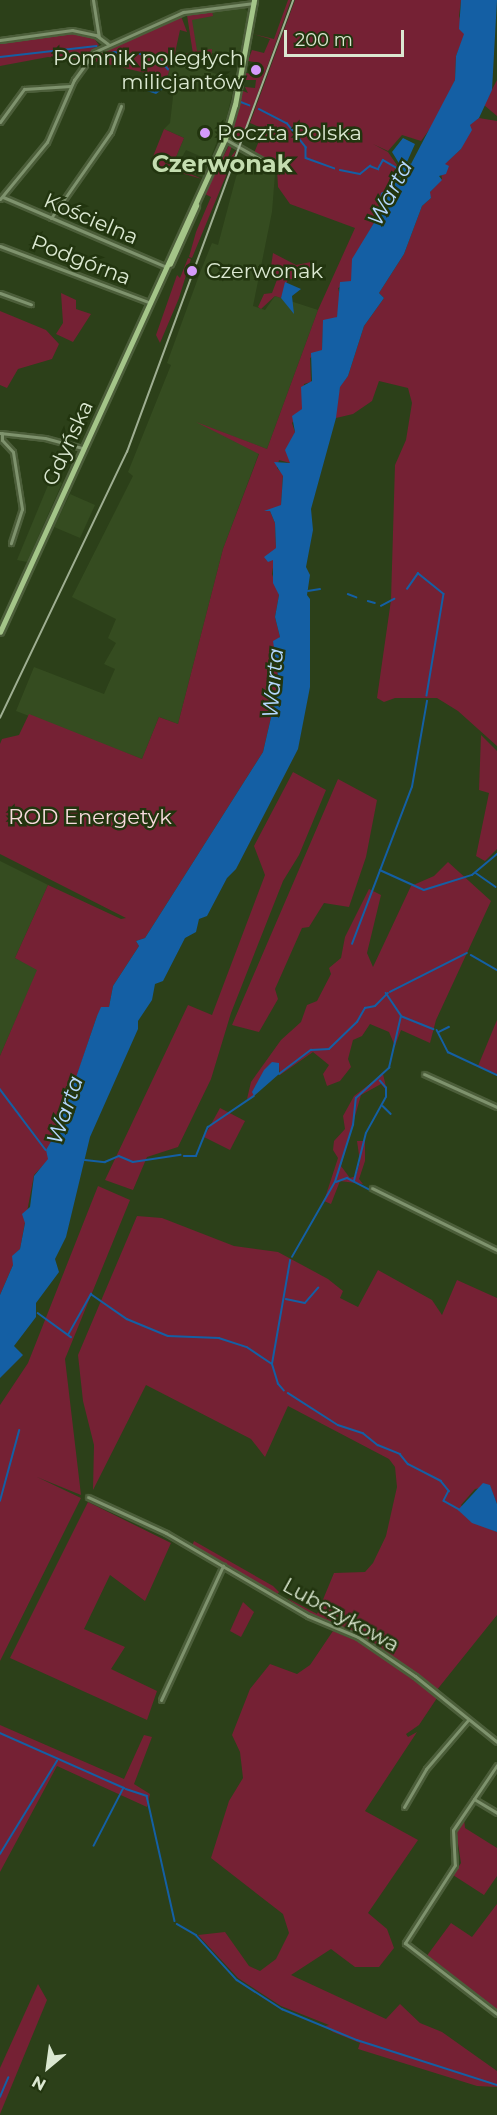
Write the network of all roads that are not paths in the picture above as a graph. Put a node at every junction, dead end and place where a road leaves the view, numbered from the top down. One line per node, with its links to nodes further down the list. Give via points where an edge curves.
1 (93, 0): 3 (street)
2 (254, 1): 5 (street, via 183,12); 9 (main road, Gdyńska, via 236,105)
3 (99, 37): 4 (street, via 68,30); 5 (street)
4 (0, 40)
5 (108, 44): 6 (street, via 85,61)
6 (71, 86): 8 (street, via 24,89); 11 (street, via 46,142)
7 (121, 106): 12 (street, via 111,132)
8 (0, 122)
9 (225, 140): 10 (street, via 269,164); 14 (main road, Gdyńska)
10 (286, 164)
11 (1, 198): 12 (street, Kościelna)
12 (51, 218): 14 (street, Kościelna)
13 (0, 246): 16 (street, Podgórna)
14 (167, 268): 16 (main road, Gdyńska)
15 (0, 293): 17 (street)
16 (151, 303): 19 (main road, Gdyńska)
17 (31, 304)
18 (1, 433): 19 (street, via 45,438); 20 (street, via 13,452 22,509)
19 (84, 449): 21 (main road, Gdyńska)
20 (11, 543)
21 (0, 632)
22 (424, 1074): 23 (street)
23 (497, 1107)
24 (372, 1188): 25 (street)
25 (497, 1250)
26 (88, 1497): 27 (street, Lubczykowa, via 166,1533)
27 (223, 1566): 28 (street); 29 (street, Lubczykowa, via 308,1616 358,1637)
28 (160, 1700)
29 (468, 1720): 30 (street, Lubczykowa); 33 (street, via 426,1769)
30 (497, 1742)
31 (497, 1765): 32 (street)
32 (474, 1799): 34 (street); 35 (street, via 453,1830 454,1867 405,1943)
33 (404, 1807)
34 (497, 1813)
35 (497, 2014)

